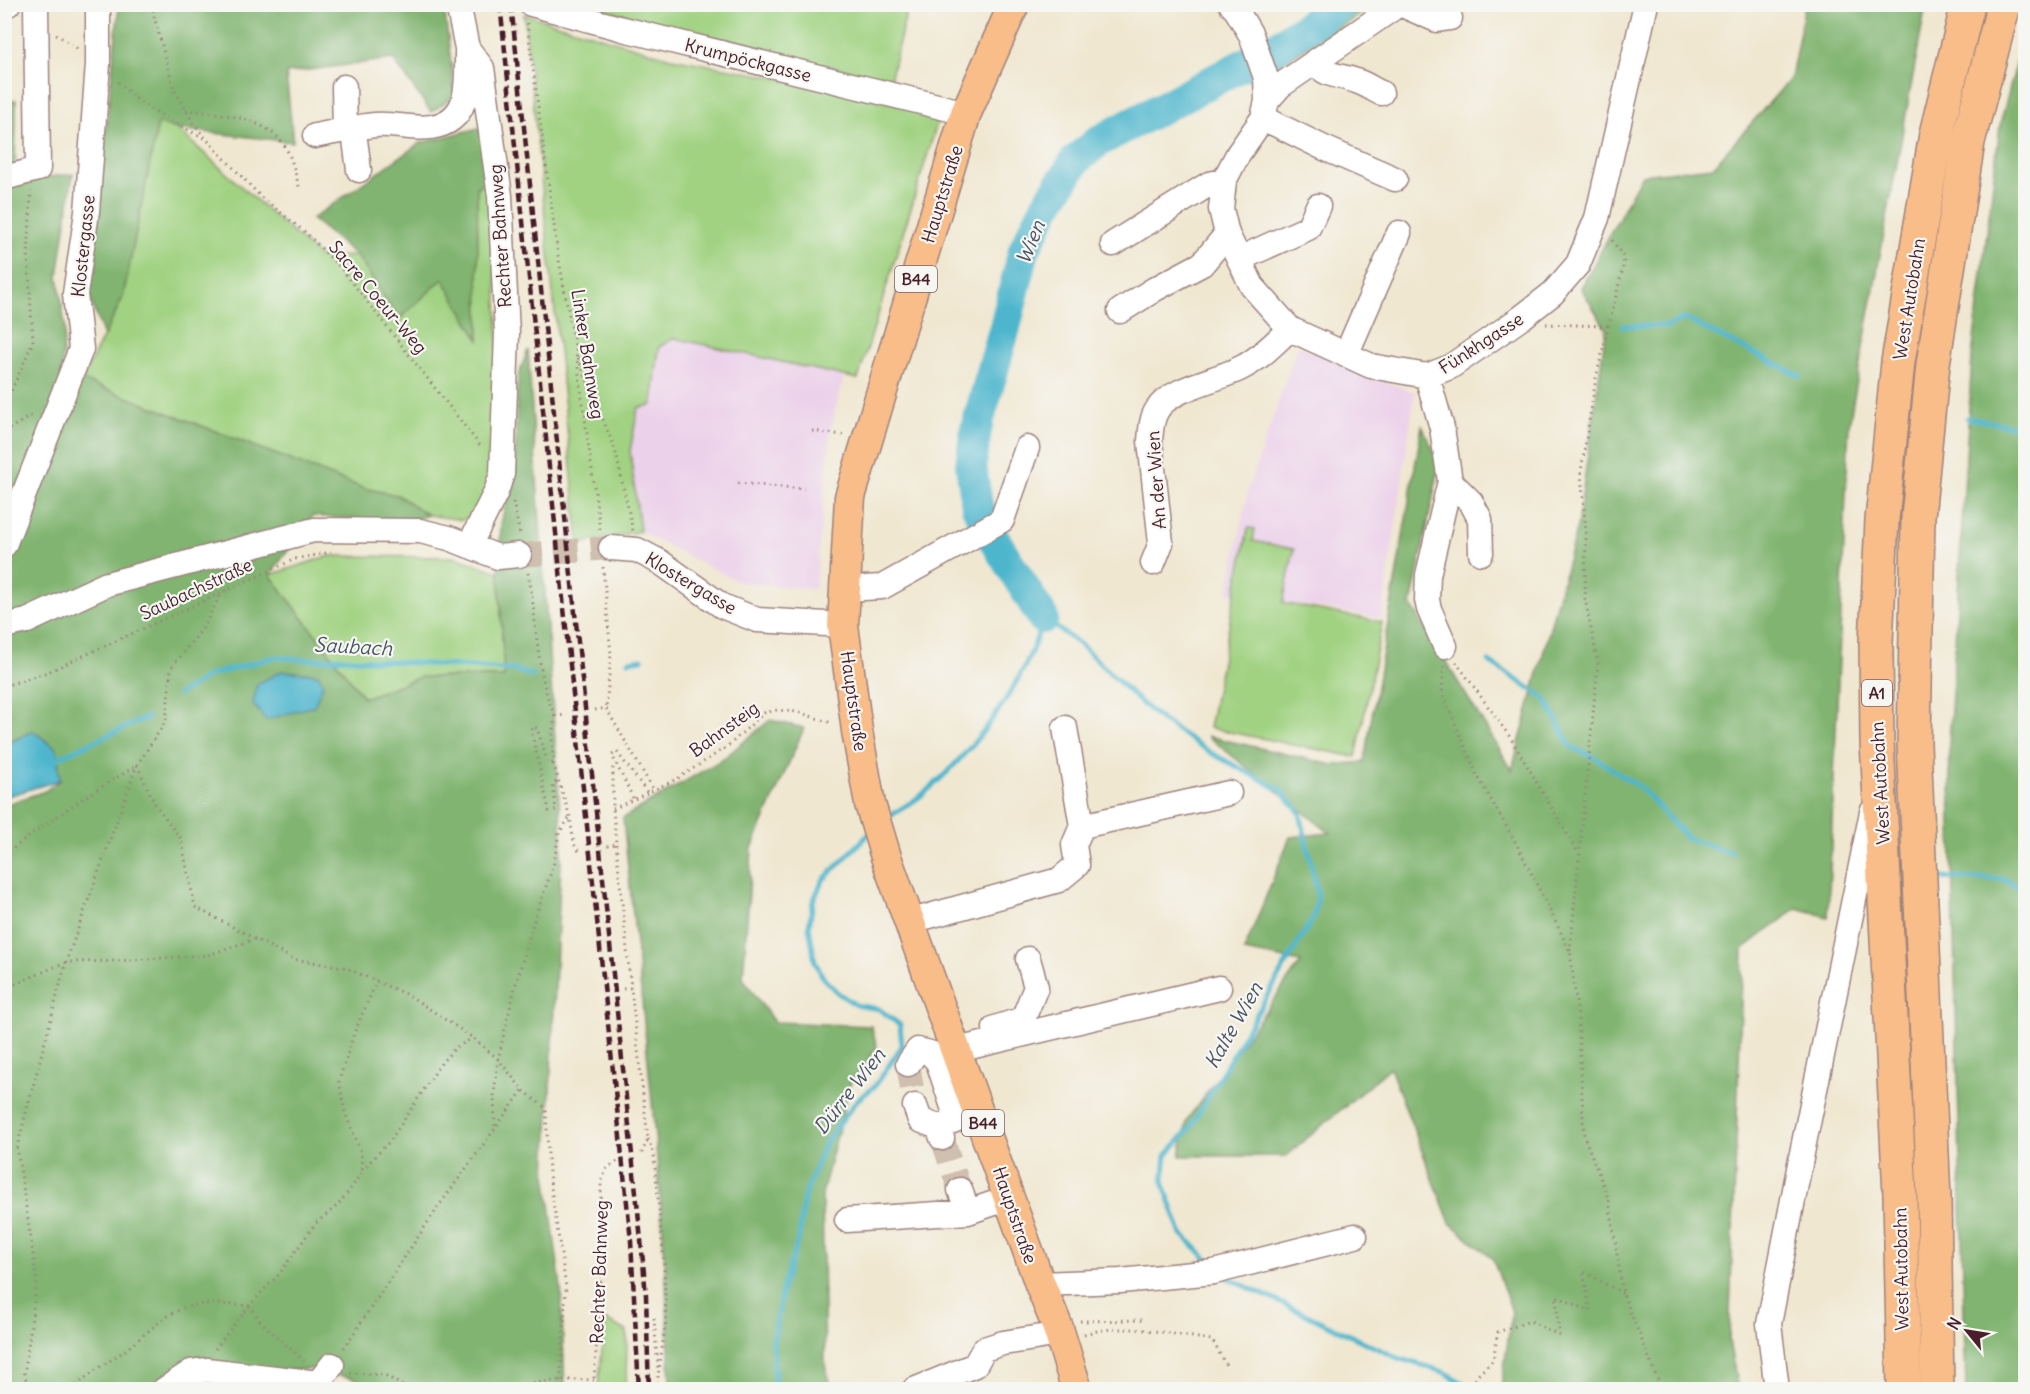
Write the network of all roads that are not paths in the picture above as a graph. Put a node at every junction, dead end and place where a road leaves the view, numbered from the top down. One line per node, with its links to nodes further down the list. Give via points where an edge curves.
1 (36, 4): 21 (street, via 38,169)
2 (98, 4): 35 (street, Klostergasse, via 98,64 87,212 75,294 81,349)
3 (458, 4): 12 (street, Rechter Bahnweg)
4 (1014, 4): 17 (main road, Hauptstraße / B44)
5 (1231, 4): 16 (street, via 1251,35)
6 (1400, 4): 11 (street, via 1437,20); 13 (street, Fünkhgasse)
7 (1646, 4): 32 (street, Fünkhgasse, via 1597,218 1578,264 1553,293 1521,318 1450,367)
8 (1968, 4): 46 (highway, West Autobahn / A1, via 1936,134 1898,362 1882,520 1877,632)
9 (2004, 4): 67 (highway, West Autobahn / A1, via 1968,142 1933,364 1918,517 1914,744 1934,1198)
10 (529, 9): 17 (street, Krumpöckgasse)
11 (1450, 18)
12 (467, 48): 18 (street, via 467,91 461,108 448,121 430,128 376,125); 36 (street, Rechter Bahnweg, via 482,68 500,195 507,333 502,474)
13 (1314, 62): 15 (street, via 1329,74 1357,81); 16 (street, Fünkhgasse)
14 (344, 87): 18 (street)
15 (1381, 93)
16 (1266, 99): 22 (street, via 1324,148); 23 (street, Fünkhgasse)
17 (966, 113): 41 (main road, Hauptstraße / B44, via 850,497)
18 (348, 130): 19 (street); 20 (street, via 355,140)
19 (315, 136)
20 (359, 170)
21 (4, 178)
22 (1395, 179)
23 (1224, 181): 26 (street, Fünkhgasse, via 1221,208); 27 (street, via 1209,184)
24 (1318, 206): 28 (street, via 1308,228)
25 (1399, 233): 31 (street)
26 (1227, 234): 28 (street, Fünkhgasse); 29 (street, via 1202,264)
27 (1113, 244)
28 (1239, 260): 30 (street, Fünkhgasse, via 1252,286)
29 (1120, 311)
30 (1290, 329): 31 (street, Fünkhgasse); 40 (street, An der Wien, via 1244,367 1172,396 1157,410 1150,441 1161,543)
31 (1346, 355): 32 (street, Fünkhgasse, via 1371,366)
32 (1427, 376): 34 (street, via 1442,428)
33 (1027, 448): 41 (street, via 1002,520 882,587)
34 (1450, 482): 38 (street, via 1471,502 1480,519); 44 (street, via 1428,575 1427,600)
35 (4, 544)
36 (469, 546): 39 (street, via 498,556); 43 (street, via 420,531 314,530 106,584 27,621)
37 (605, 549): 42 (street, Klostergasse, via 637,550 722,606 757,620)
38 (1481, 553)
39 (522, 555)
40 (1153, 563)
41 (845, 589): 42 (main road, Hauptstraße / B44)
42 (843, 625): 49 (main road, Hauptstraße / B44, via 870,804)
43 (4, 626)
44 (1445, 646)
45 (1065, 728): 48 (street)
46 (1879, 777): 65 (street, via 1770,1324); 66 (highway, West Autobahn / A1, via 1900,1195)
47 (1229, 793): 48 (street)
48 (1082, 826): 49 (street, via 1074,845 1077,865 1059,880)
49 (908, 922): 52 (main road, Hauptstraße / B44)
50 (1028, 959): 52 (street, via 1036,987 1023,1019)
51 (1219, 988): 52 (street)
52 (955, 1046): 55 (main road, Hauptstraße / B44)
53 (908, 1064): 55 (street, via 918,1050 930,1053 938,1062)
54 (915, 1106): 55 (street, via 920,1120)
55 (954, 1124): 56 (main road, Hauptstraße / B44)
56 (1009, 1198): 57 (street, via 964,1201); 59 (main road, Hauptstraße / B44)
57 (847, 1220)
58 (1355, 1236): 59 (street, via 1214,1272)
59 (1040, 1284): 60 (main road, Hauptstraße / B44)
60 (1060, 1334): 63 (street, via 984,1349 975,1365); 64 (main road, Hauptstraße / B44)
61 (322, 1379): 62 (street, via 191,1372)
62 (164, 1389)
63 (914, 1389)
64 (1077, 1389)
65 (1777, 1389)
66 (1904, 1389)
67 (1937, 1389)

